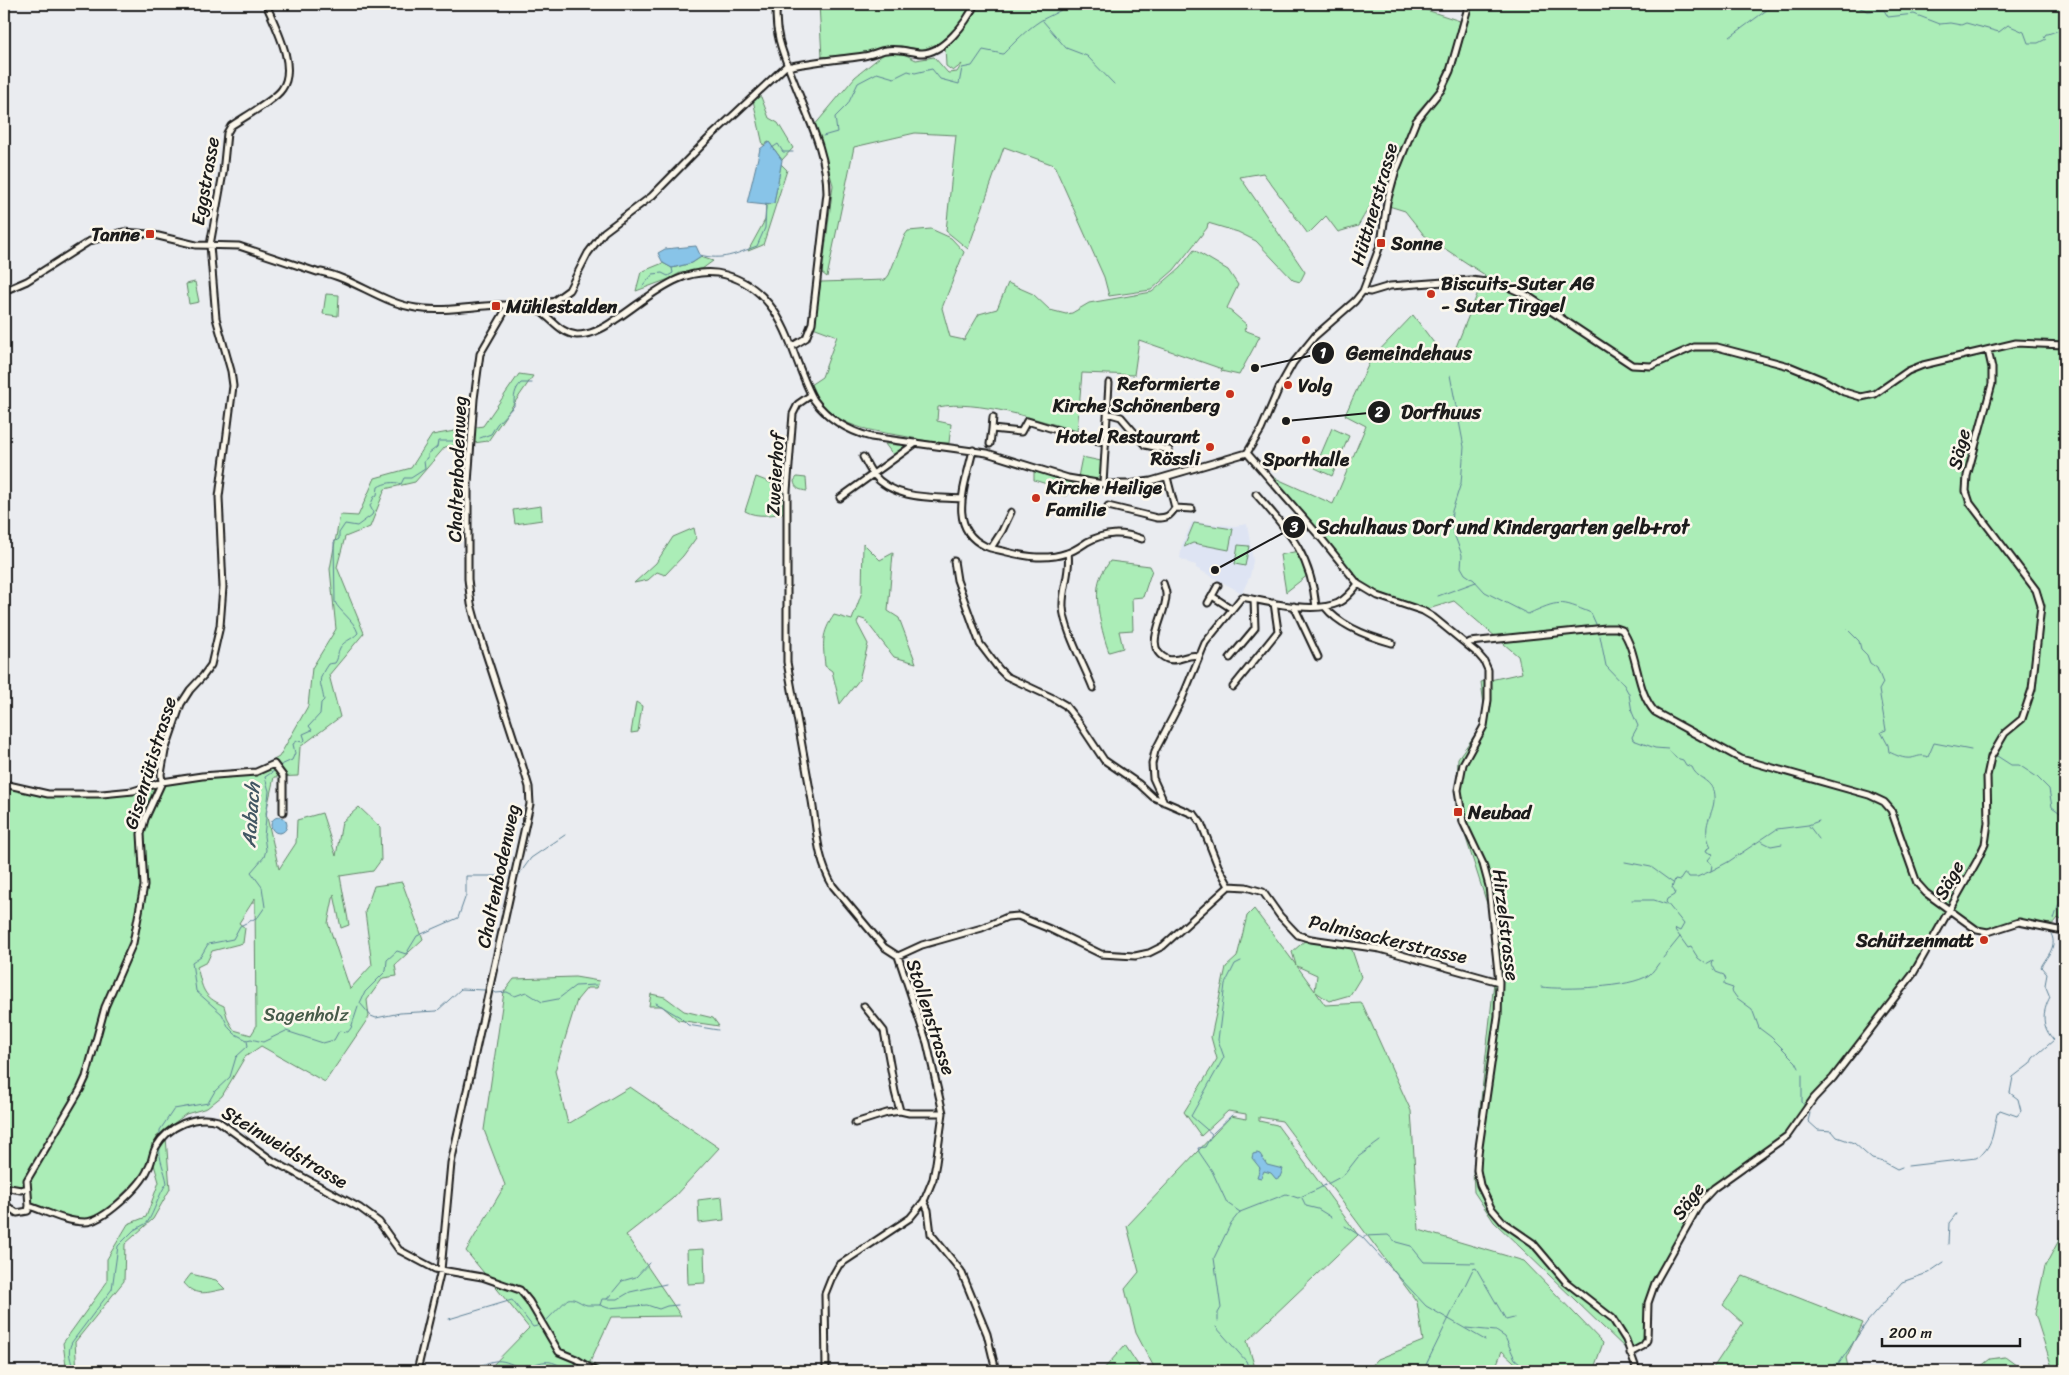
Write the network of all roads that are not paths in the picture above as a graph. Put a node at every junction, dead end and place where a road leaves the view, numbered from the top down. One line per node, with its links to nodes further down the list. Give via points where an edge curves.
1 (266, 4): 6 (street, Eggstrasse, via 286,56 288,79 282,91 232,126 227,134)
2 (777, 4): 5 (street, via 777,36)
3 (975, 4): 5 (street, via 959,30 941,46 922,53 888,50)
4 (1469, 4): 8 (street, Hüttnerstrasse, via 1450,71 1441,90 1410,132 1392,180 1381,242)
5 (787, 66): 10 (street, via 652,196 604,232 569,290 554,301); 12 (street, via 818,143 827,177 812,323 806,338)
6 (210, 245): 7 (street, via 122,232 97,238 27,281); 9 (street, via 239,246 414,308 440,310); 59 (street, Gisenrütistrasse, via 216,318 233,386 219,497 223,587 220,626 211,665 190,690 179,710 165,752)
7 (4, 291)
8 (1363, 291): 13 (street, via 1390,286 1488,281 1528,296 1632,365 1651,366 1694,347 1717,347 1789,366 1861,397 1875,394 1914,368); 24 (street, Hüttnerstrasse, via 1310,341 1293,362)
9 (508, 306): 10 (street); 77 (street, Chaltenbodenweg, via 480,354 468,483 468,579 476,626 524,767 530,804 451,1163)
10 (535, 308): 12 (street, via 566,332 588,334 610,324 674,280 710,272 735,278 757,292 774,311)
11 (2065, 345): 13 (street, via 2025,343)
12 (790, 347): 15 (street)
13 (1988, 350): 64 (street, Säge, via 1992,384 1967,476 1966,491 1970,503 2036,590 2041,606 2032,689 2022,719 2005,733 1991,757 1987,776 1985,844)
14 (1109, 382): 16 (street)
15 (811, 394): 20 (street, via 822,410 851,431); 40 (street, Zweierhof, via 798,404 793,414 787,491)
16 (1108, 413): 19 (street); 23 (street, via 1121,417 1145,445)
17 (993, 417): 18 (street)
18 (992, 429): 19 (street, via 1021,432 1027,421); 21 (street)
19 (1105, 442): 28 (street)
20 (916, 443): 22 (street); 26 (street)
21 (990, 444)
22 (973, 450): 28 (street, via 1068,478); 31 (street)
23 (1169, 450)
24 (1247, 453): 27 (street); 42 (street, Hirzelstrasse)
25 (863, 456): 26 (street)
26 (873, 474): 30 (street); 31 (street, via 896,490 914,495)
27 (1167, 477): 28 (street, via 1129,484); 33 (street)
28 (1103, 484)
29 (1256, 494): 49 (street, via 1299,547 1312,582)
30 (840, 498)
31 (962, 499): 37 (street, via 964,529 973,540)
32 (1108, 506): 33 (street, via 1157,518 1166,518)
33 (1175, 508): 34 (street)
34 (1192, 509)
35 (1011, 512): 37 (street)
36 (1142, 539): 38 (street, via 1128,534 1110,534)
37 (991, 548): 38 (street, via 1029,557)
38 (1068, 553): 58 (street, via 1063,610)
39 (954, 561): 61 (street, via 980,644 999,669 1006,676 1065,705 1104,760)
40 (788, 563): 66 (street, Stollenstrasse, via 786,662 820,855 833,886 884,948)
41 (1162, 582): 54 (street, via 1166,593 1165,605 1154,640 1156,647 1166,658 1174,660)
42 (1358, 584): 50 (street, via 1340,602); 53 (street, Hirzelstrasse, via 1378,596 1433,617)
43 (1218, 585): 44 (street)
44 (1212, 596): 46 (street); 51 (street)
45 (1254, 600): 47 (street); 51 (street, via 1242,597); 56 (street, via 1255,628)
46 (1208, 603)
47 (1274, 603): 48 (street); 57 (street, via 1278,631)
48 (1294, 606): 49 (street); 55 (street)
49 (1316, 607): 50 (street)
50 (1325, 607): 52 (street, via 1330,614 1356,629)
51 (1232, 609): 54 (street)
52 (1392, 643)
53 (1467, 644): 64 (street, via 1587,630 1622,630 1632,649 1647,704 1655,712 1741,759 1884,802 1891,810 1916,883); 67 (street, Hirzelstrasse, via 1486,665 1488,700 1482,732 1460,772 1459,799 1466,829 1487,879)
54 (1198, 656): 61 (street, via 1181,700 1155,751 1153,778)
55 (1318, 657)
56 (1230, 658)
57 (1233, 687)
58 (1093, 688)
59 (162, 782): 60 (street, via 134,791 75,796 48,794); 62 (street, via 256,772 274,764 283,776); 73 (street, Gisenrütistrasse, via 141,834 144,886 133,943 105,1006 86,1077 27,1180)
60 (4, 784)
61 (1164, 802): 63 (street, via 1195,815 1201,822)
62 (283, 812)
63 (1229, 886): 66 (street, via 1162,946 1135,956 1100,954 1018,916 922,945); 67 (street, Palmisackerstrasse, via 1246,886 1263,892 1298,935 1389,952)
64 (1950, 910): 65 (street, via 1977,930 1988,932 2019,922); 78 (street, Säge, via 1913,974 1786,1136 1714,1188 1700,1204 1655,1283 1648,1303 1647,1340)
65 (2065, 930)
66 (898, 956): 70 (street, Stollenstrasse, via 927,1044)
67 (1499, 982): 78 (street, Hirzelstrasse, via 1496,1040 1478,1154 1477,1170 1482,1192 1490,1208 1504,1223 1533,1243 1560,1277 1612,1318 1621,1330)
68 (864, 1006): 69 (street, via 884,1031)
69 (900, 1111): 70 (street); 71 (street)
70 (943, 1113): 74 (street, Stollenstrasse, via 933,1179)
71 (854, 1123)
72 (4, 1187): 73 (street)
73 (27, 1188): 76 (street)
74 (924, 1200): 81 (street, Stollenstrasse, via 910,1218 839,1265 825,1294); 82 (street, via 931,1234 961,1271 987,1334)
75 (4, 1204): 76 (street, via 17,1213 28,1211)
76 (30, 1206): 77 (street, Steinweidstrasse, via 72,1220 97,1219 118,1204 141,1180 160,1142 175,1127 205,1118 218,1121 273,1161 360,1208 378,1222 399,1250)
77 (441, 1270): 79 (street, Chaltenbodenweg); 80 (street, Steinweidstrasse, via 482,1277 520,1290 559,1352)
78 (1630, 1353): 83 (street, Hirzelstrasse)
79 (417, 1371)
80 (595, 1371)
81 (826, 1371)
82 (996, 1371)
83 (1637, 1371)

